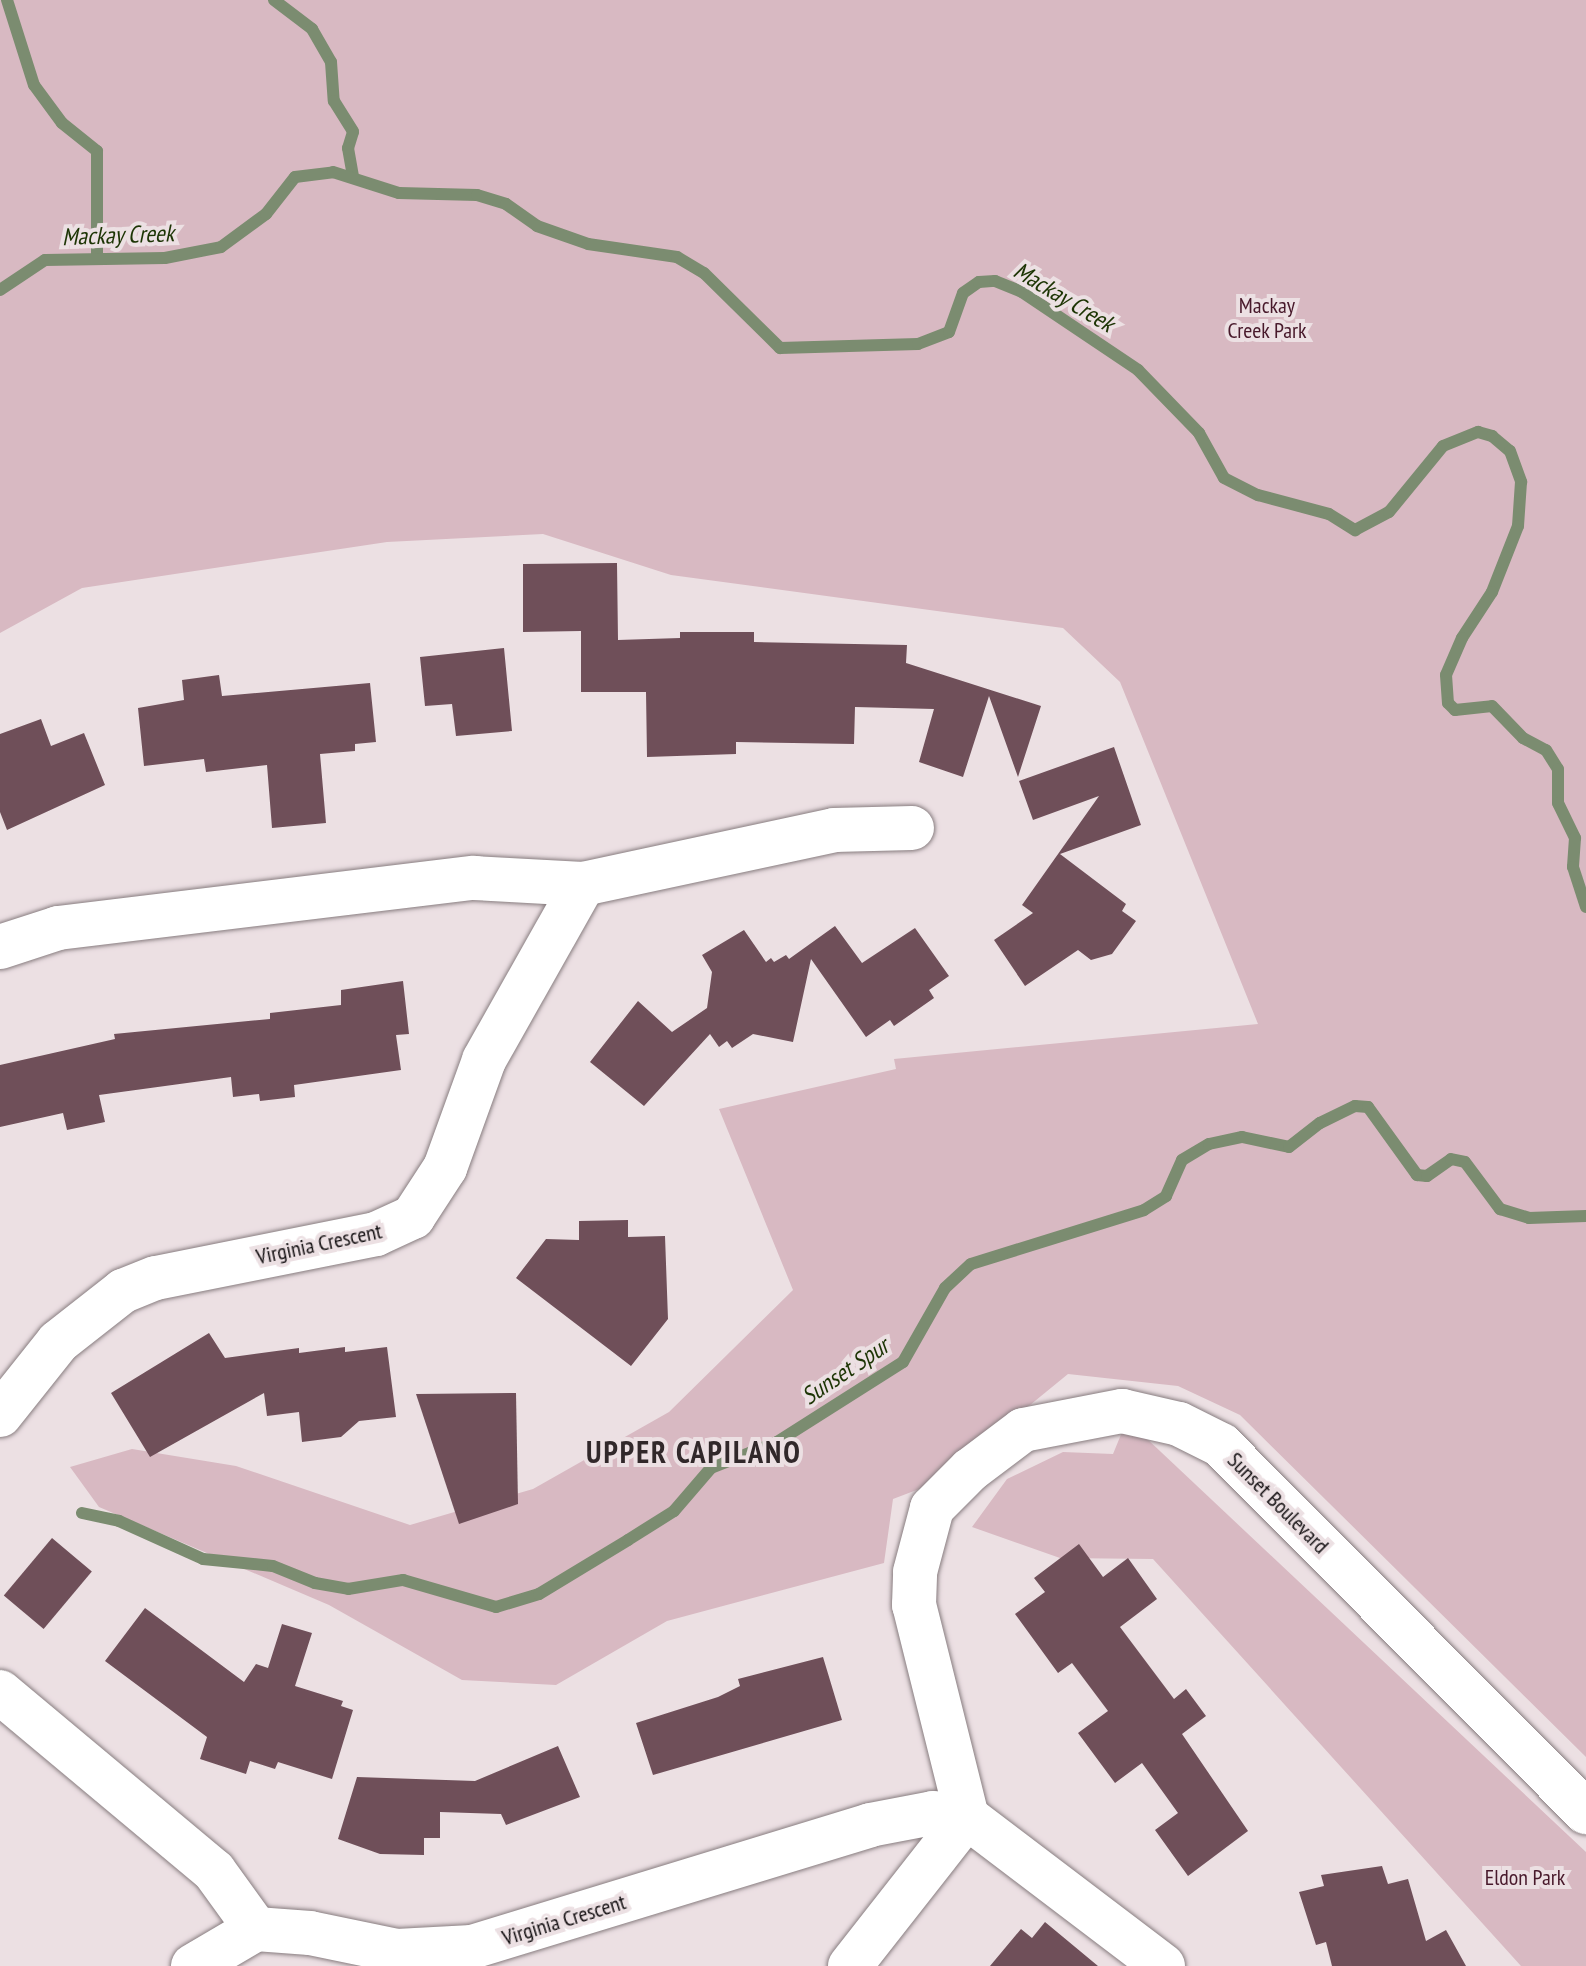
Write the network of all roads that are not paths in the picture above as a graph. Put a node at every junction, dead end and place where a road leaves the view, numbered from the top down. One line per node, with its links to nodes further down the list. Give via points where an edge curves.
1 (912, 828): 2 (street, via 834,830)
2 (583, 884): 3 (street, via 474,878 58,928); 4 (street, Virginia Crescent, via 484,1060 445,1168 413,1217 376,1234 167,1275 123,1291 58,1342)
3 (0, 947)
4 (0, 1415)
5 (0, 1692): 8 (street, via 214,1871)
6 (1586, 1812): 7 (street, Sunset Boulevard, via 1221,1445 1179,1424 1122,1411 1023,1430 970,1470 932,1508 915,1572 914,1605)
7 (967, 1817): 8 (street, Virginia Crescent, via 933,1813 870,1825 472,1947 397,1951 310,1933); 10 (street); 11 (street)
8 (256, 1929): 9 (street)
9 (193, 1966)
10 (850, 1966)
11 (1163, 1966)

